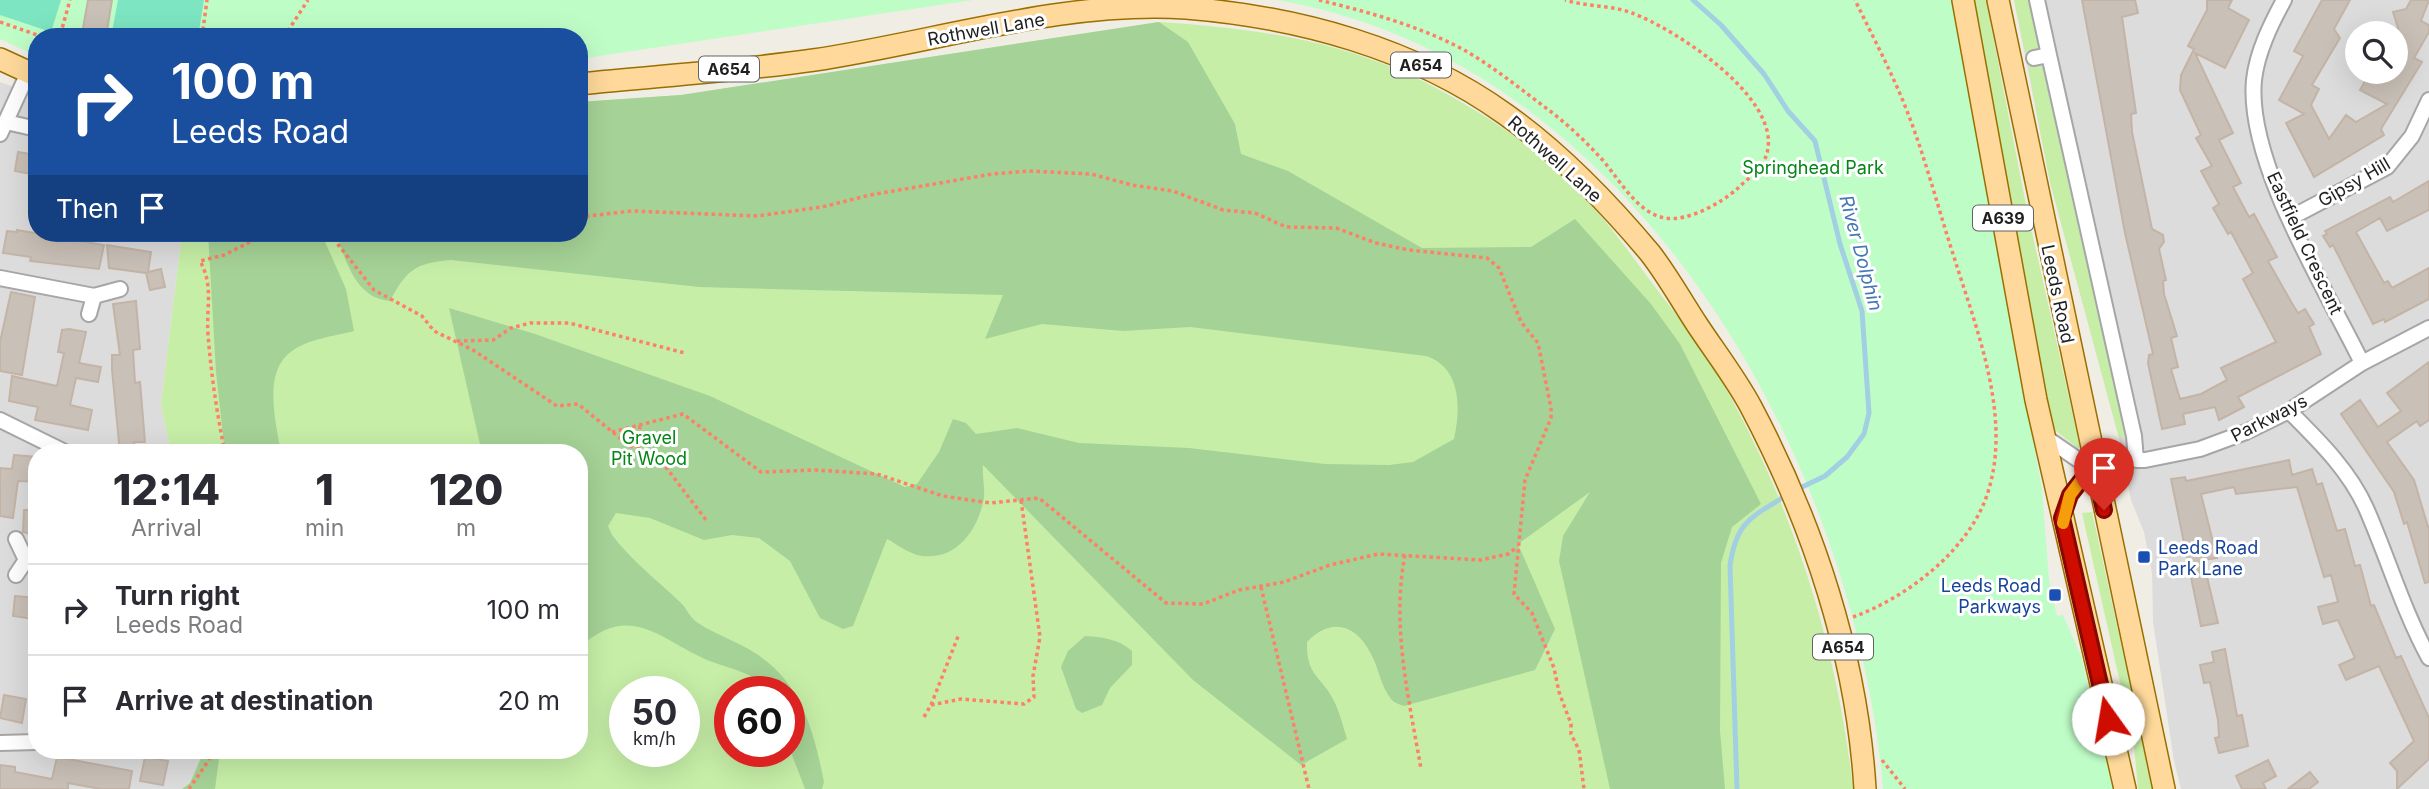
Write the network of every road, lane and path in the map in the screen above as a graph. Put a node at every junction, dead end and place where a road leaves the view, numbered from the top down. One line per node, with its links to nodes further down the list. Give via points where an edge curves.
1 (70, 0): 12 (path)
2 (207, 0): 13 (path)
3 (308, 0): 14 (path)
4 (1319, 0): 5 (path, via 1380,16 1464,50 1552,113 1598,154 1644,209 1666,218 1693,214 1729,196 1762,166 1769,142 1763,120 1731,74 1687,41 1631,12)
5 (1565, 0)
6 (1855, 0): 55 (path, via 1903,101 1928,171 1986,368 1997,440 1986,498 1955,549 1876,609)
7 (1963, 0): 39 (main road, A639)
8 (1998, 0): 44 (main road, Leeds Road / A639)
9 (2037, 0): 43 (street, via 2042,56)
10 (2284, 0): 24 (street, Eastfield Crescent, via 2269,28 2254,80 2256,124)
11 (0, 22): 15 (path)
12 (64, 28)
13 (203, 28)
14 (290, 28)
15 (28, 32)
16 (0, 59): 17 (main road)
17 (28, 73)
18 (28, 82): 21 (street)
19 (588, 83): 55 (main road, Rothwell Lane / A654, via 813,60 1089,10 1182,8 1267,18 1350,38 1427,68 1506,114 1581,178 1652,256 1748,402 1783,471)
20 (2429, 100): 24 (street, Gipsy Hill, via 2412,136 2387,166)
21 (3, 128): 22 (street)
22 (28, 129)
23 (588, 216): 49 (path, via 632,211 757,216 1029,171 1091,174 1173,191 1286,227 1336,228 1409,250 1487,258 1499,268 1521,322 1538,344 1551,408 1525,480)
24 (2290, 218): 34 (street, Eastfield Crescent)
25 (250, 242): 41 (path, via 200,261 211,302 206,316 208,339)
26 (336, 242): 32 (path, via 374,290 422,316 434,331)
27 (0, 278): 29 (street)
28 (120, 289): 29 (street)
29 (94, 296): 30 (street)
30 (89, 314)
31 (2429, 328): 34 (street, Parkways)
32 (455, 341): 33 (path, via 494,340 511,328 550,322 587,326); 38 (path, via 557,406 578,404)
33 (685, 353)
34 (2362, 363): 35 (street, Parkways)
35 (2289, 411): 43 (street, Parkways, via 2200,449); 57 (street, via 2339,464 2365,507)
36 (0, 420): 40 (street)
37 (640, 424): 38 (path); 42 (path); 45 (path, via 683,414 761,472 877,474 943,496 990,503)
38 (612, 432): 42 (path)
39 (2045, 437): 44 (street, via 2077,459); 46 (main road, A639)
40 (49, 444)
41 (224, 444)
42 (638, 450): 47 (path, via 665,466)
43 (2136, 460): 44 (street, Parkways)
44 (2094, 464): 46 (street, via 2070,495); 69 (main road, Leeds Road / A639)
45 (1021, 500): 54 (path, via 1039,498 1166,603 1203,604); 58 (path, via 1040,636 1034,697 1024,704 961,699)
46 (2062, 518): 68 (main road, A639)
47 (706, 520)
48 (16, 538): 51 (street)
49 (1517, 547): 50 (path, via 1508,554 1481,560); 66 (path, via 1514,594 1532,613 1554,668 1579,750)
50 (1405, 555): 54 (path, via 1378,554); 63 (path, via 1400,639)
51 (28, 556)
52 (28, 563): 53 (street)
53 (16, 575)
54 (1261, 586): 65 (path)
55 (1838, 623): 67 (main road, Rothwell Lane / A654, via 1861,733)
56 (959, 634): 58 (path)
57 (2429, 658)
58 (931, 705): 59 (path)
59 (924, 717)
60 (0, 743): 61 (street)
61 (28, 743)
62 (210, 759): 64 (path)
63 (1421, 769)
64 (189, 789)
65 (1309, 789)
66 (1584, 789)
67 (1865, 789)
68 (2125, 789)
69 (2164, 789)

